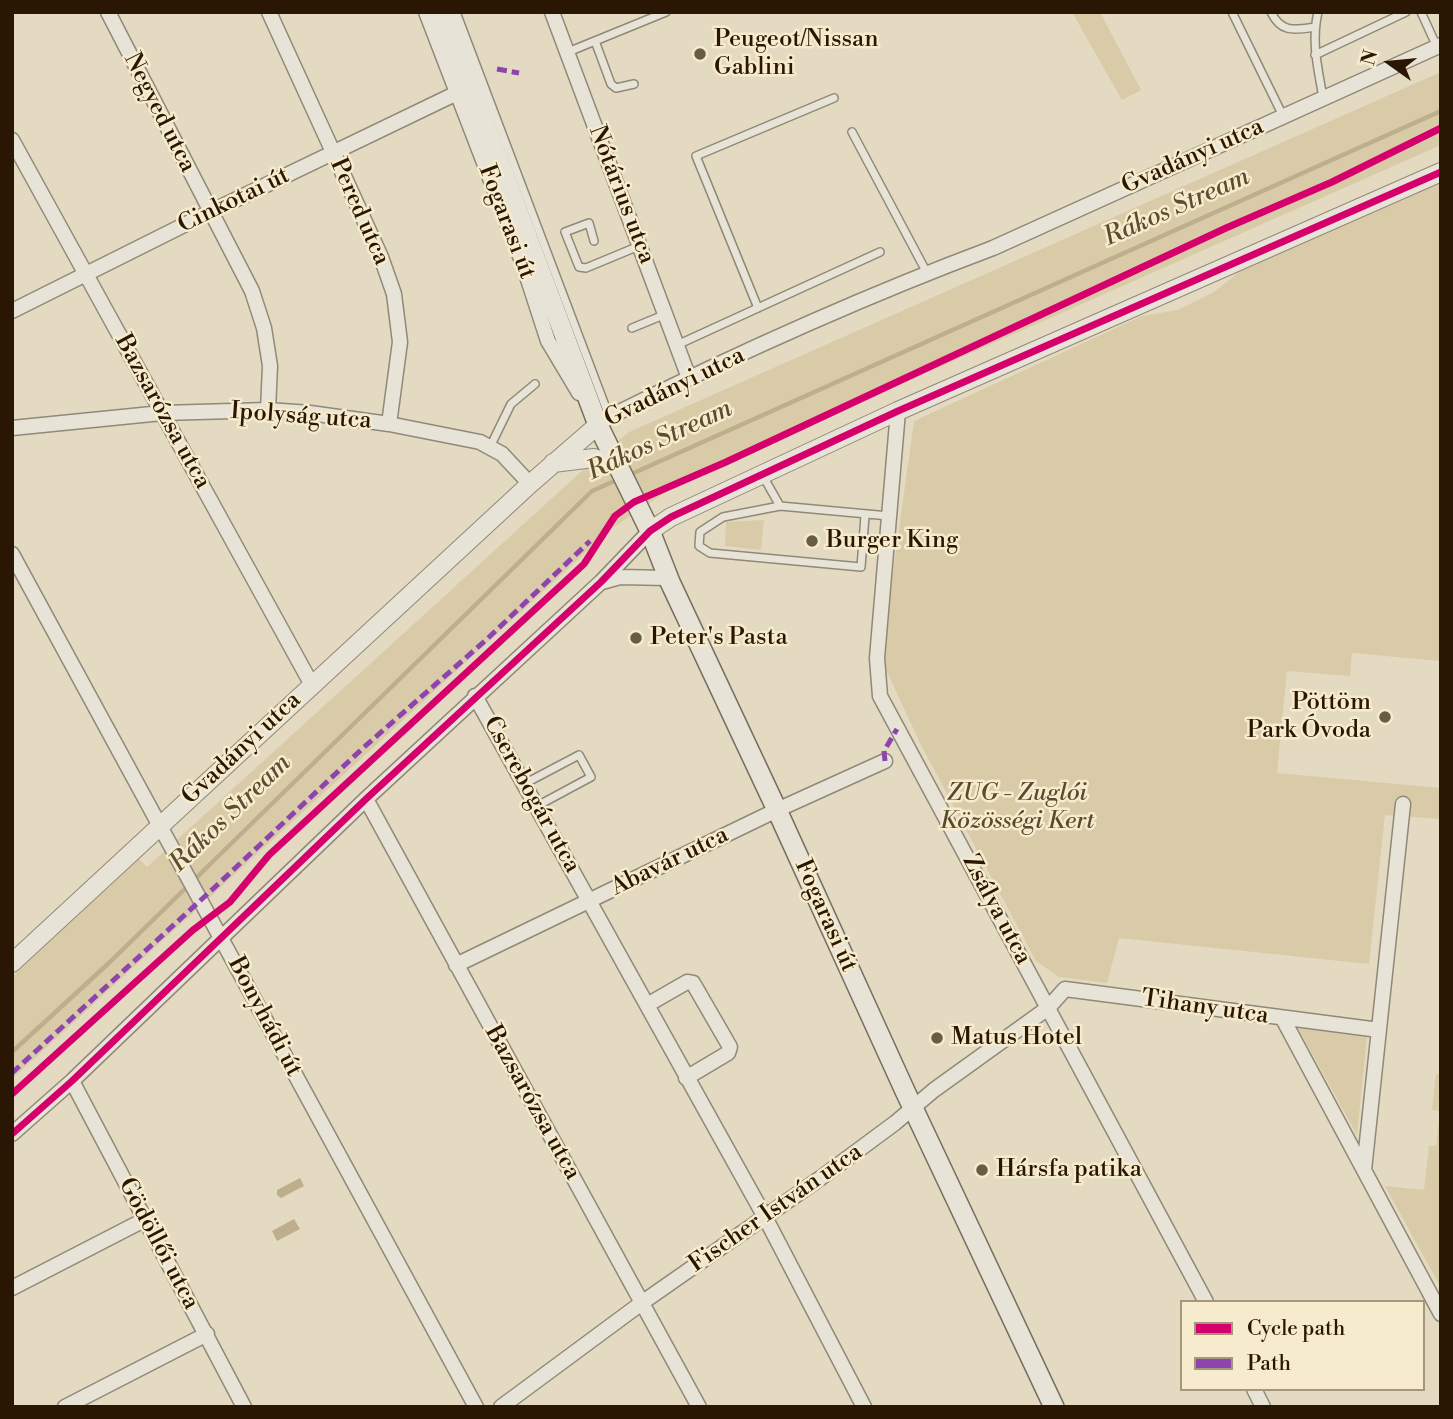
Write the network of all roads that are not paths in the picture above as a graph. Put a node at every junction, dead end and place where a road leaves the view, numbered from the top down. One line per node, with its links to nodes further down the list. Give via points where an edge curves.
1 (108, 12): 29 (street, Negyed utca)
2 (269, 12): 27 (street, Pered utca)
3 (426, 12): 21 (street, Fogarasi út)
4 (443, 12): 45 (main road, Fogarasi út)
5 (456, 12): 45 (lane)
6 (552, 12): 18 (street, Nótárius utca)
7 (666, 12): 16 (lane)
8 (1233, 12): 24 (lane)
9 (1271, 12): 14 (lane, via 1283,29)
10 (1318, 12): 14 (lane)
11 (1406, 12): 15 (lane)
12 (1422, 12): 17 (lane)
13 (1356, 25): 15 (lane)
14 (1315, 27): 19 (lane)
15 (1360, 34): 19 (lane)
16 (595, 41): 18 (lane); 20 (lane, via 611,84 616,88)
17 (1439, 46): 23 (street, Gvadányi utca)
18 (567, 52): 31 (street, Nótárius utca)
19 (1315, 55): 23 (lane)
20 (634, 84)
21 (457, 93): 27 (street, Cinkotai út); 45 (street, Fogarasi út, via 548,341)
22 (834, 98): 35 (lane, via 696,156)
23 (1323, 98): 24 (street, Gvadányi utca)
24 (1283, 116): 33 (street, Gvadányi utca)
25 (852, 132): 33 (lane)
26 (12, 140): 34 (street, Bazsarózsa utca)
27 (333, 154): 29 (street, Cinkotai út); 46 (street, Pered utca, via 382,257 394,294 400,342)
28 (1441, 172): 43 (street)
29 (210, 212): 34 (street, Cinkotai út); 42 (street, Negyed utca, via 252,291 264,328 270,366)
30 (594, 241): 31 (lane, via 589,223 565,232 579,267)
31 (640, 246): 37 (street, Nótárius utca)
32 (880, 253): 35 (lane)
33 (927, 273): 40 (street, Gvadányi utca)
34 (86, 274): 36 (street, Cinkotai út); 44 (street, Bazsarózsa utca)
35 (758, 308): 39 (lane)
36 (12, 311)
37 (666, 314): 38 (lane); 39 (street, Nótárius utca)
38 (632, 328)
39 (677, 345): 40 (street, Nótárius utca)
40 (689, 378): 45 (street, Gvadányi utca)
41 (535, 384): 48 (lane, via 511,404)
42 (268, 410): 44 (street, Ipolyság utca); 46 (street, Ipolyság utca)
43 (898, 411): 51 (street); 55 (street, Zsálya utca)
44 (162, 413): 47 (street, Ipolyság utca); 60 (street, Bazsarózsa utca)
45 (604, 421): 49 (street, Gvadányi utca); 50 (main road, Fogarasi út)
46 (389, 424): 48 (street, Ipolyság utca)
47 (12, 428)
48 (490, 447): 52 (street, Ipolyság utca)
49 (553, 463): 50 (street, via 594,458); 52 (street, Gvadányi utca)
50 (619, 467): 56 (main road, Fogarasi út)
51 (762, 475): 53 (lane); 56 (street)
52 (530, 484): 60 (street, Gvadányi utca)
53 (780, 506): 54 (lane); 54 (lane, via 723,517 700,532 699,546 710,552 861,567)
54 (865, 516): 55 (lane)
55 (891, 516): 74 (street, Zsálya utca, via 877,658 880,696)
56 (650, 531): 58 (main road, Fogarasi út); 59 (street)
57 (12, 554): 68 (street, Bonyhádi út)
58 (668, 578): 59 (street, via 620,576); 67 (main road, Fogarasi út)
59 (601, 582): 61 (street)
60 (312, 685): 68 (street, Gvadányi utca)
61 (475, 695): 63 (street, Cserebogár utca); 64 (street)
62 (884, 761): 67 (street, Abavár utca)
63 (524, 784): 66 (street, Cserebogár utca); 66 (lane, via 579,755 591,777)
64 (366, 799): 70 (street); 72 (street, Bazsarózsa utca)
65 (1404, 804): 76 (street)
66 (537, 806): 69 (street, Cserebogár utca)
67 (777, 810): 69 (street, Abavár utca); 79 (main road, Fogarasi út)
68 (160, 825): 70 (street, Bonyhádi út); 71 (street, Gvadányi utca)
69 (590, 901): 72 (street, Abavár utca); 73 (street, Cserebogár utca)
70 (221, 937): 78 (street); 92 (street, Bonyhádi út)
71 (12, 963)
72 (456, 965): 86 (street, Bazsarózsa utca)
73 (647, 1005): 77 (street, Cserebogár utca); 77 (street, via 693,983 730,1047 728,1053)
74 (1048, 1008): 75 (street, Tihany utca, via 1065,989); 79 (street, Fischer István utca); 85 (street, Zsálya utca)
75 (1283, 1019): 76 (street); 81 (street, Tihany utca)
76 (1379, 1030): 81 (street)
77 (686, 1078): 82 (street, Cserebogár utca)
78 (72, 1081): 80 (street); 83 (street, Gödöllői utca)
79 (913, 1108): 82 (street, Fischer István utca); 96 (main road, Fogarasi út)
80 (12, 1134)
81 (1364, 1170): 87 (street, Tihany utca)
82 (766, 1219): 86 (street, Fischer István utca); 95 (street, Cserebogár utca)
83 (144, 1220): 84 (street); 88 (street, Gödöllői utca)
84 (12, 1288)
85 (1205, 1300)
86 (643, 1302): 93 (street, Fischer István utca); 94 (street, Bazsarózsa utca)
87 (1441, 1314)
88 (207, 1334): 90 (street); 91 (street, Gödöllői utca)
89 (1255, 1391): 97 (street)
90 (65, 1407)
91 (244, 1407)
92 (476, 1407)
93 (501, 1407)
94 (699, 1407)
95 (864, 1407)
96 (1054, 1407)
97 (1263, 1407)

